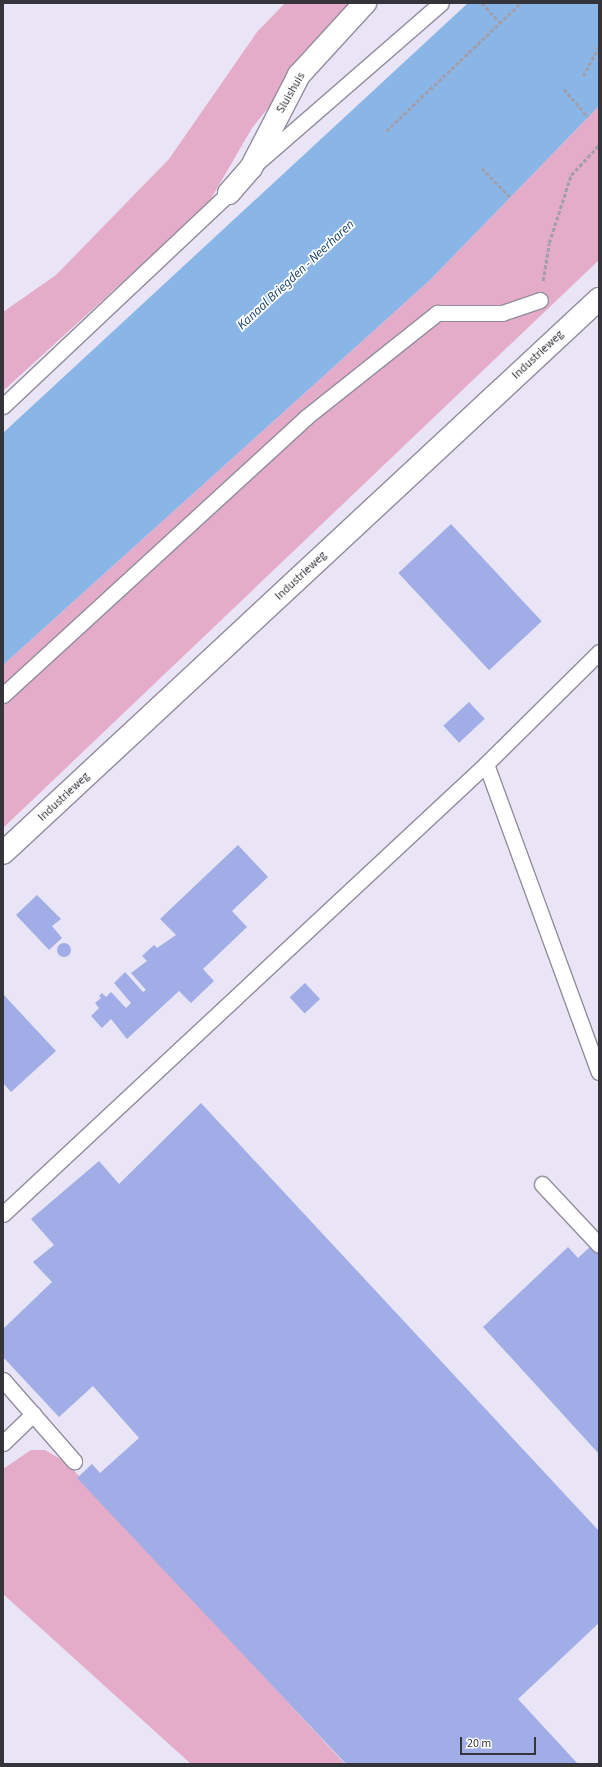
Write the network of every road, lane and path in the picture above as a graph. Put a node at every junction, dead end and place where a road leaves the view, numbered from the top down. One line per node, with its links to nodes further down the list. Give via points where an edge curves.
1 (365, 3): 12 (street, Sluishuis, via 299,75)
2 (441, 3): 12 (lane)
3 (482, 3): 5 (path)
4 (520, 3): 5 (path)
5 (500, 22): 10 (path)
6 (599, 46): 7 (path)
7 (583, 76)
8 (564, 89): 9 (path)
9 (588, 117)
10 (386, 131)
11 (599, 145): 17 (path, via 571,175 549,243)
12 (251, 168): 14 (street, Sluishuis)
13 (482, 168): 15 (path)
14 (229, 193): 18 (lane)
15 (510, 197)
16 (599, 299): 22 (street, Industrieweg)
17 (540, 300): 20 (lane, via 502,312 437,313 305,418)
18 (3, 406)
19 (599, 652): 21 (lane)
20 (3, 695)
21 (486, 764): 23 (lane); 25 (lane)
22 (3, 853)
23 (599, 1072)
24 (542, 1184): 26 (lane)
25 (3, 1214)
26 (599, 1245)
27 (3, 1380): 28 (lane)
28 (33, 1414): 29 (lane); 30 (lane)
29 (3, 1443)
30 (74, 1461)

